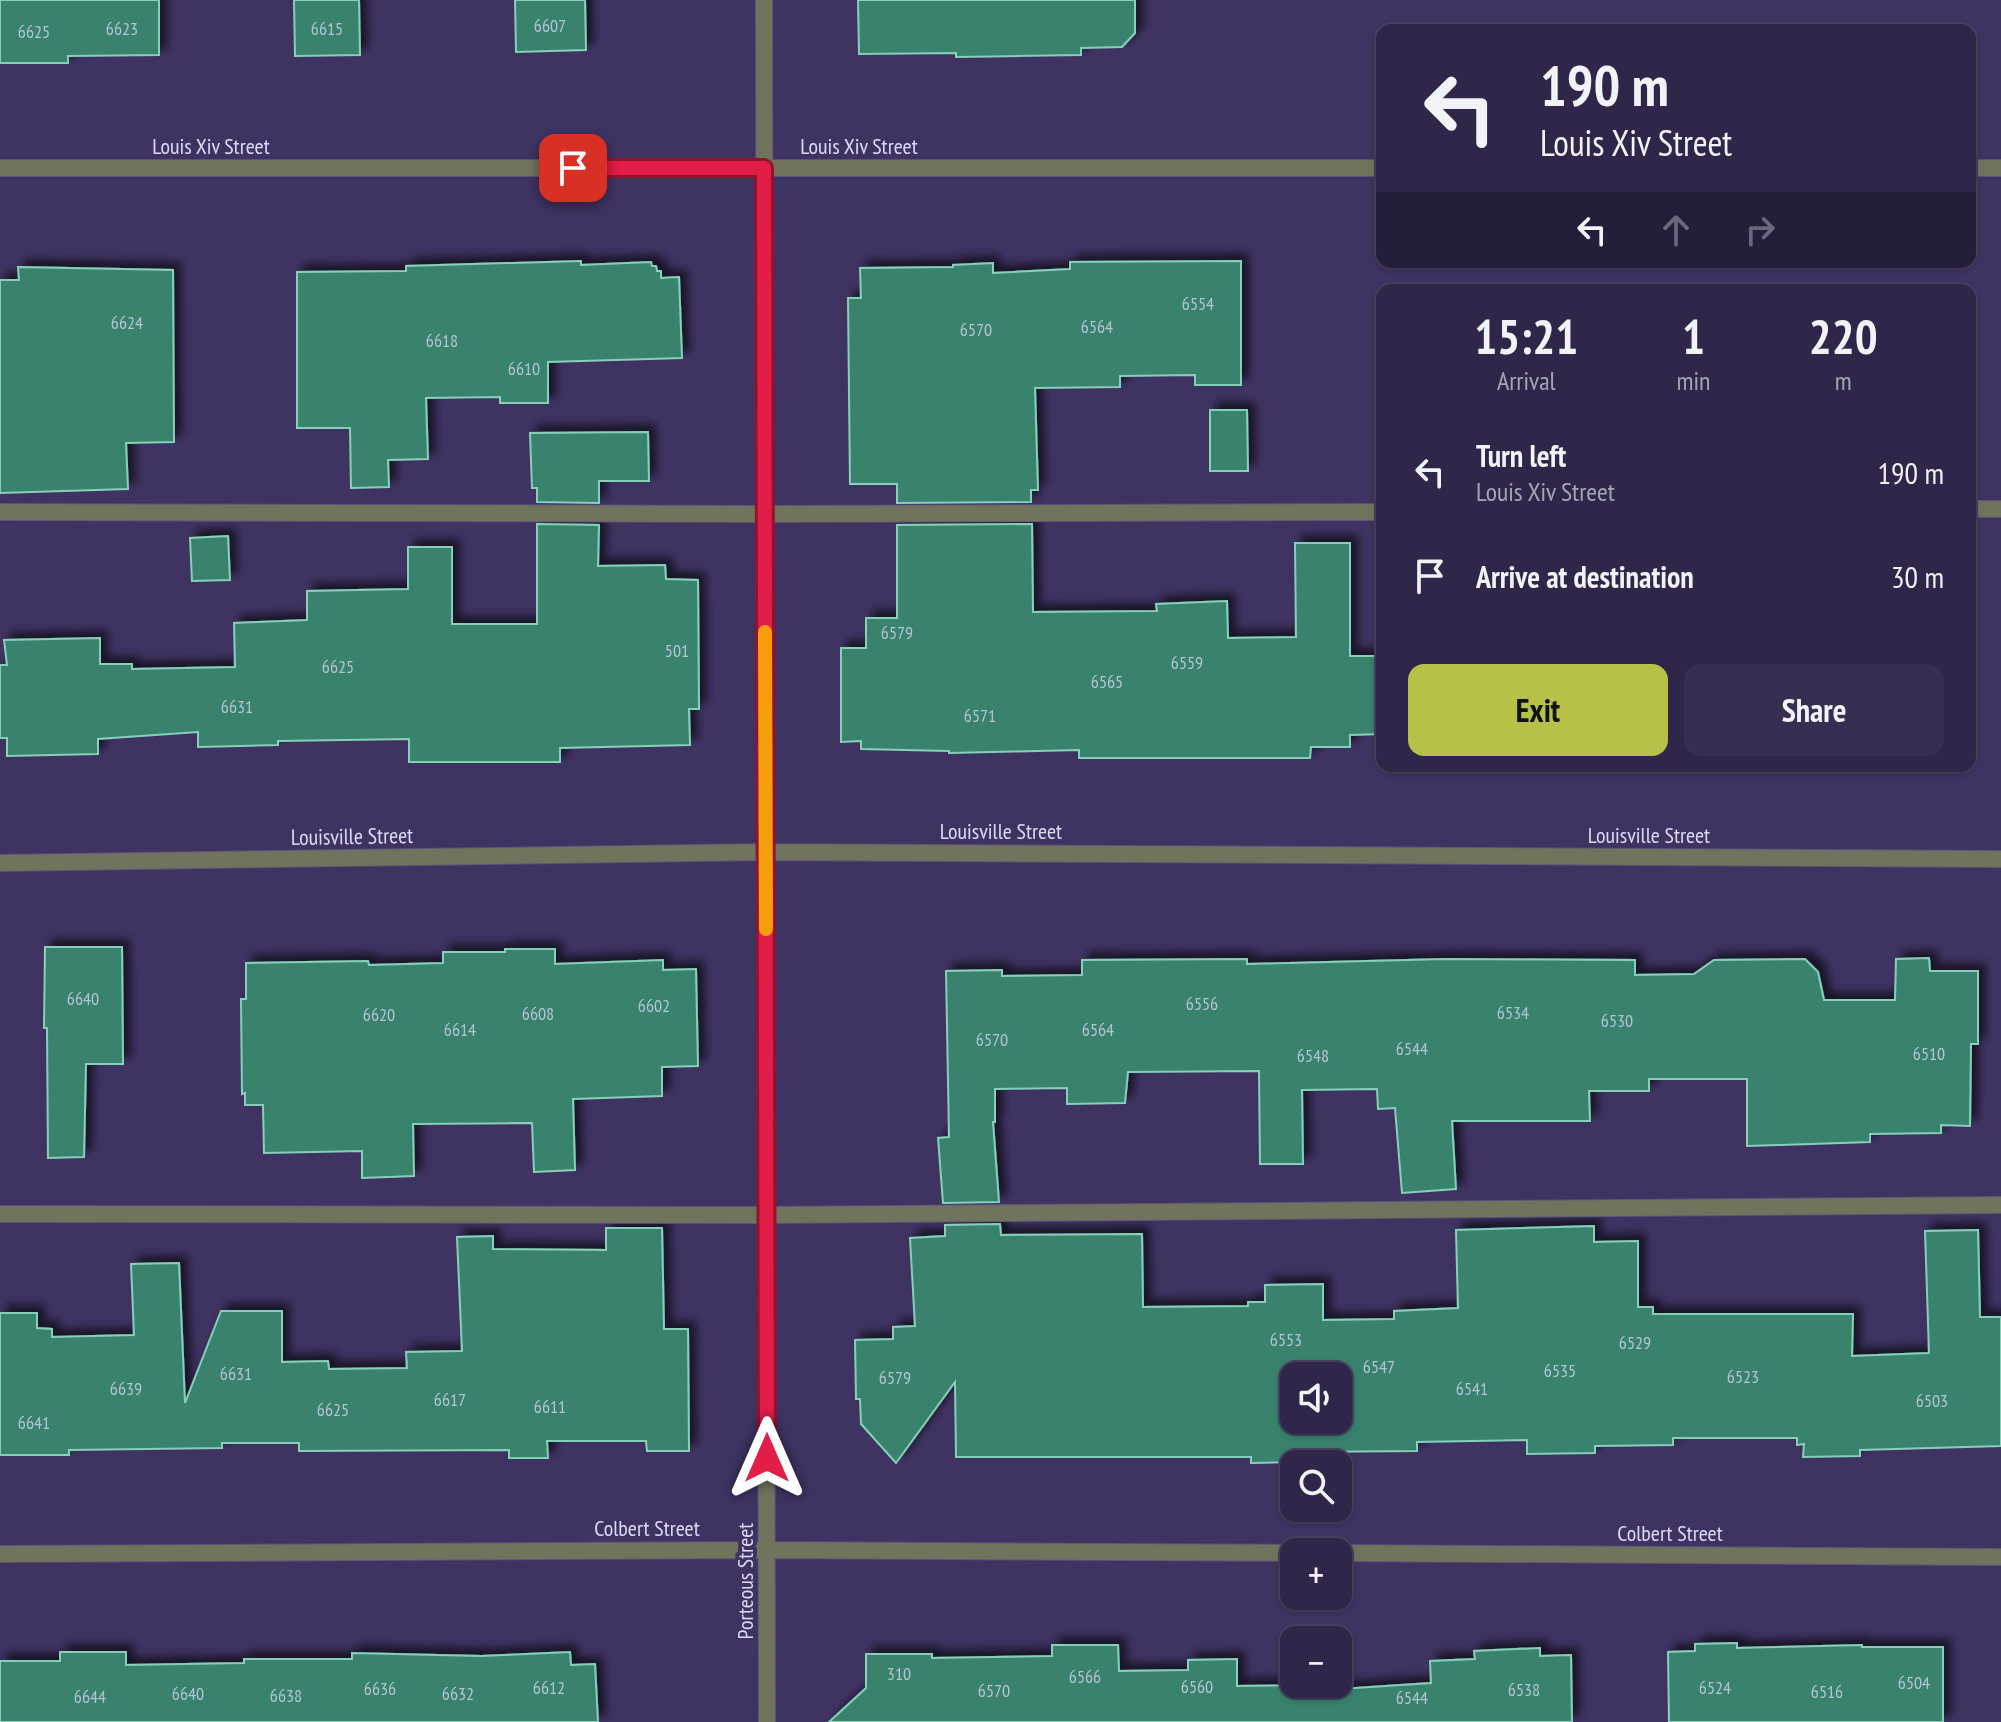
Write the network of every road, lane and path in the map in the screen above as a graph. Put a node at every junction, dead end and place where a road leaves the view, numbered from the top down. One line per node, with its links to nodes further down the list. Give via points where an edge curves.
1 (764, 0): 3 (street, Porteous Street)
2 (0, 168): 3 (street, Louis Xiv Street)
3 (764, 168): 4 (street, Louis Xiv Street); 11 (street, Porteous Street)
4 (1376, 168)
5 (1976, 168): 6 (street)
6 (2001, 168)
7 (1976, 509): 8 (street)
8 (2001, 509)
9 (0, 512): 11 (street)
10 (1376, 512): 11 (street)
11 (765, 514): 12 (street, Porteous Street)
12 (766, 852): 13 (street, Louisville Street); 14 (street, Louisville Street); 17 (street, Porteous Street)
13 (2001, 859)
14 (0, 863)
15 (2001, 1205): 17 (street)
16 (0, 1214): 17 (street)
17 (767, 1215): 18 (street, Porteous Street)
18 (767, 1550): 19 (street, Colbert Street); 21 (street, Colbert Street); 23 (street, Porteous Street)
19 (1280, 1553)
20 (1352, 1553): 22 (street, Colbert Street)
21 (0, 1554)
22 (2001, 1557)
23 (767, 1722)

